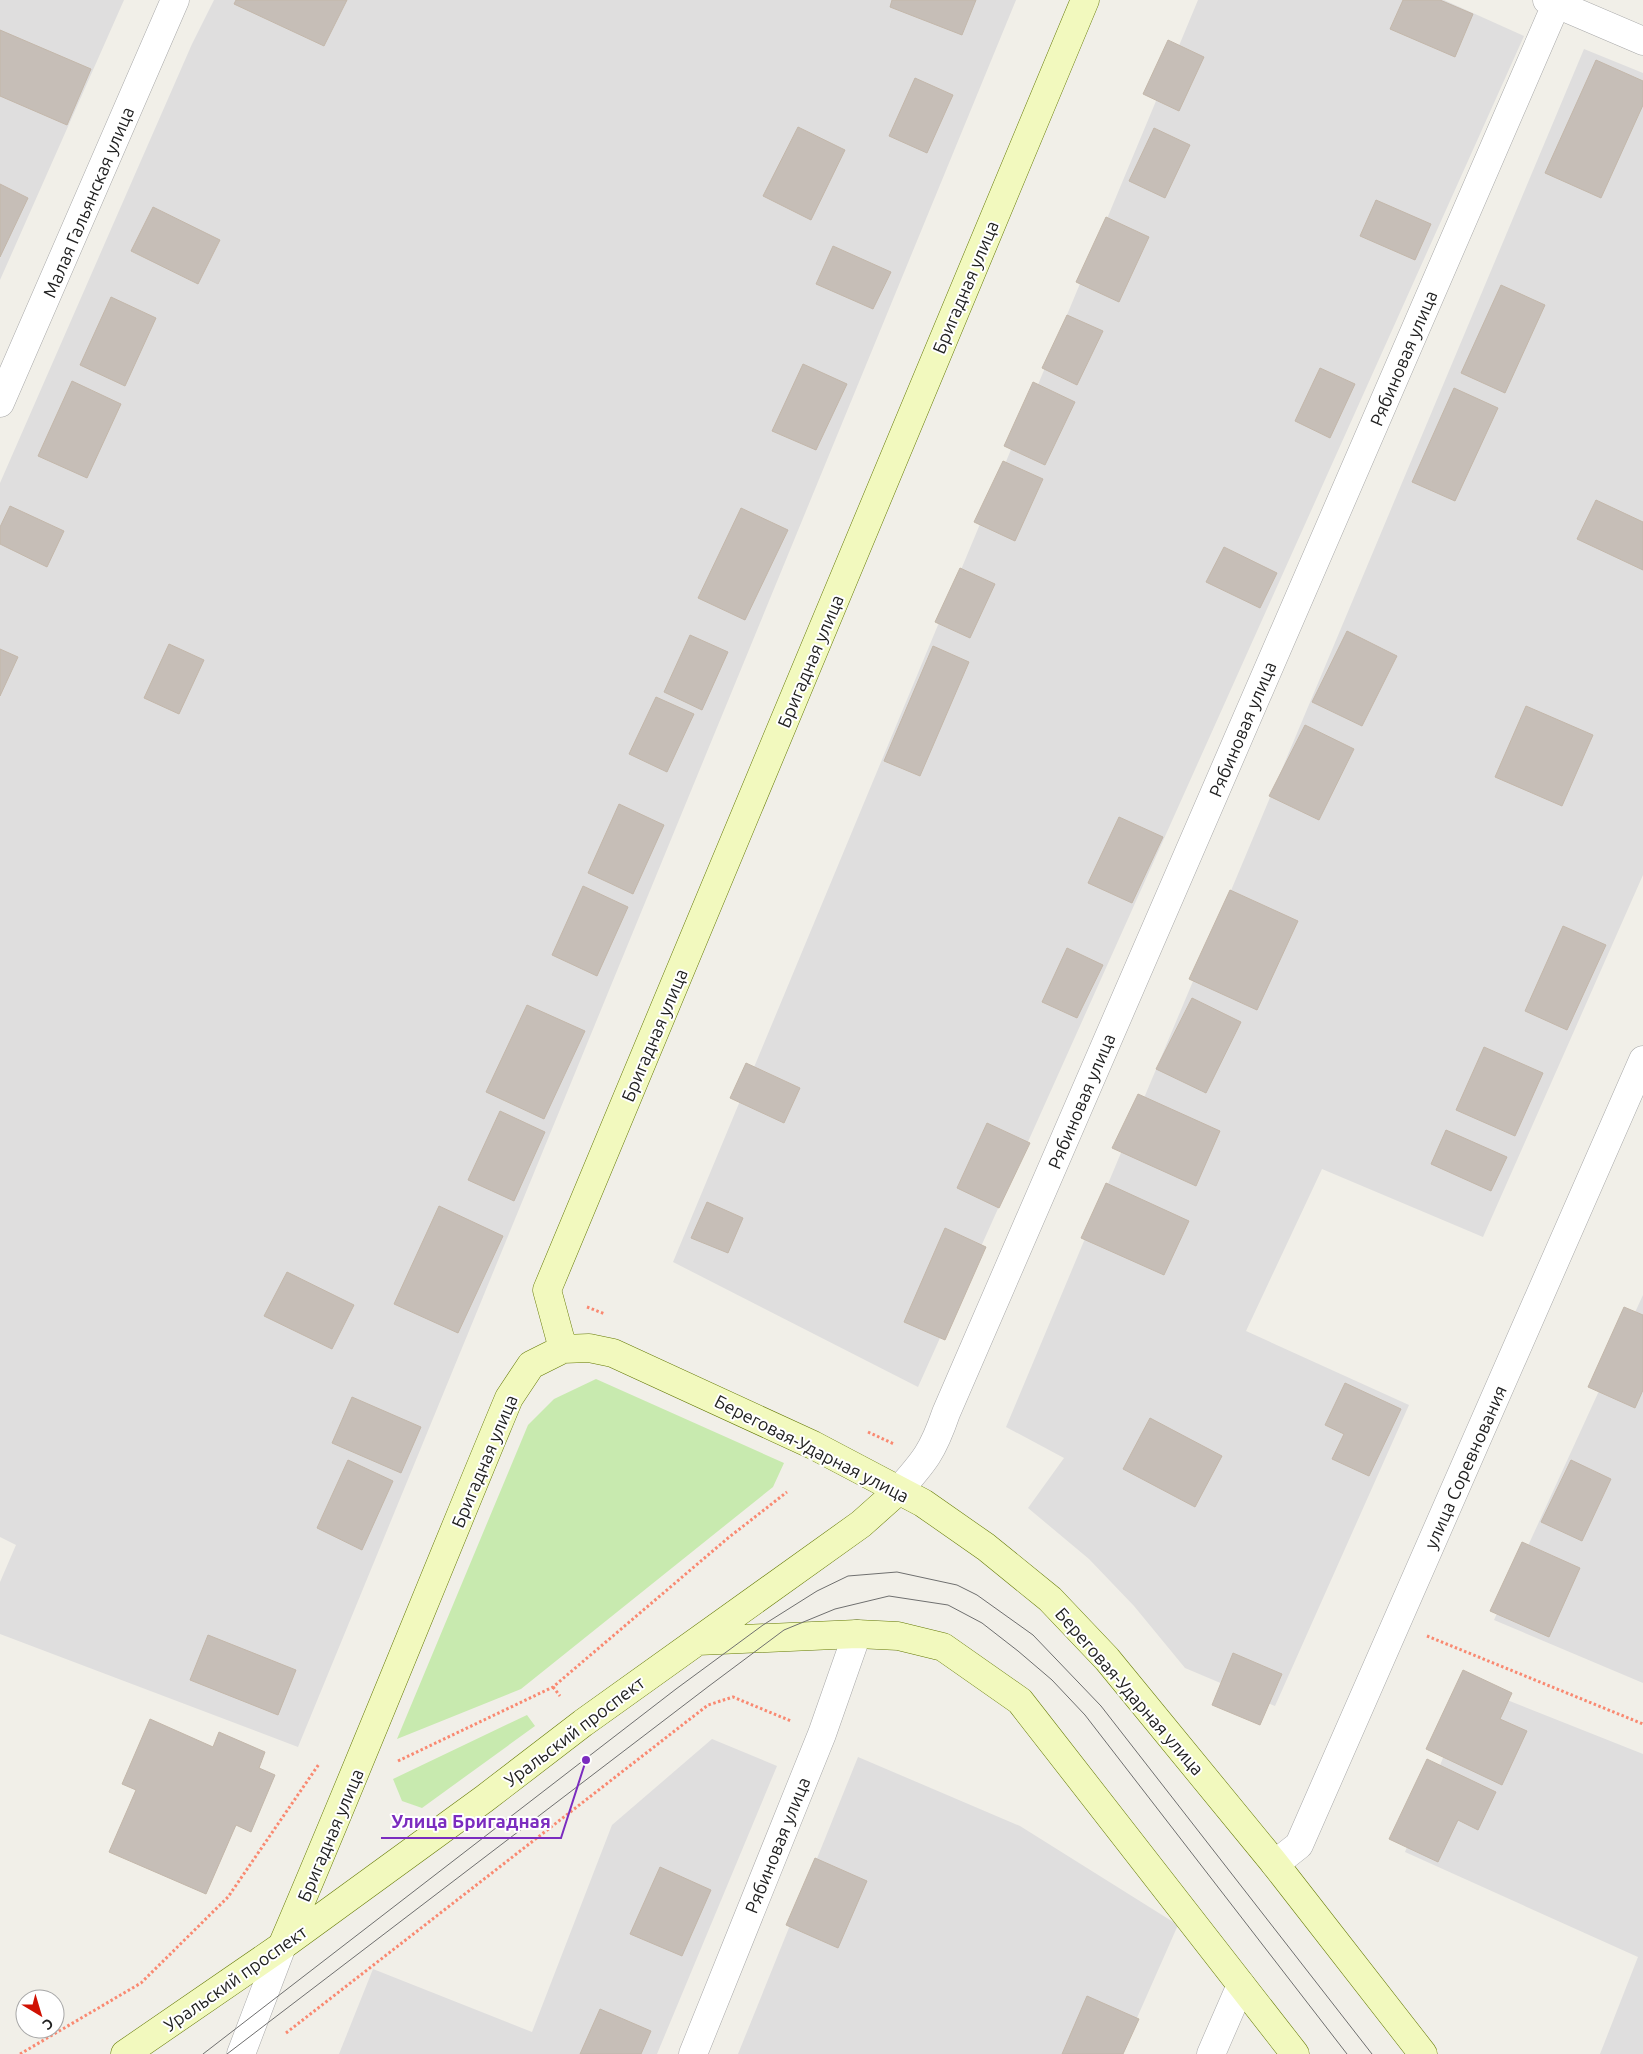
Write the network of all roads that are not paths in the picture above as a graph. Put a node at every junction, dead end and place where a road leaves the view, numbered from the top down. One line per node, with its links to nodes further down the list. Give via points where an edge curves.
1 (175, 0): 5 (street, Малая Гальянская улица)
2 (1085, 0): 7 (main road, Бригадная улица, via 547,1290)
3 (1554, 1): 4 (street); 8 (street, Рябиновая улица, via 935,1445 927,1459)
4 (1643, 41)
5 (0, 403)
6 (1643, 1060): 11 (street, улица Соревнования, via 1299,1845)
7 (563, 1349): 8 (main road, Береговая-Ударная улица, via 589,1348 613,1353 813,1445); 12 (main road, Бригадная улица, via 531,1365 509,1398)
8 (898, 1491): 10 (main road, Уральский проспект, via 861,1524); 11 (main road, Береговая-Ударная улица, via 923,1503 978,1542 1050,1599 1107,1659)
9 (857, 1634): 10 (main road); 13 (main road, via 898,1636 943,1647 1020,1701); 16 (street, Рябиновая улица, via 822,1734)
10 (698, 1641): 12 (main road, Уральский проспект)
11 (1275, 1864): 19 (main road, Береговая-Ударная улица)
12 (282, 1946): 14 (main road, Уральский проспект); 15 (street, Бригадная улица)
13 (1241, 1985): 17 (street); 18 (main road)
14 (125, 2054)
15 (241, 2054)
16 (693, 2054)
17 (1211, 2054)
18 (1295, 2054)
19 (1422, 2054)

